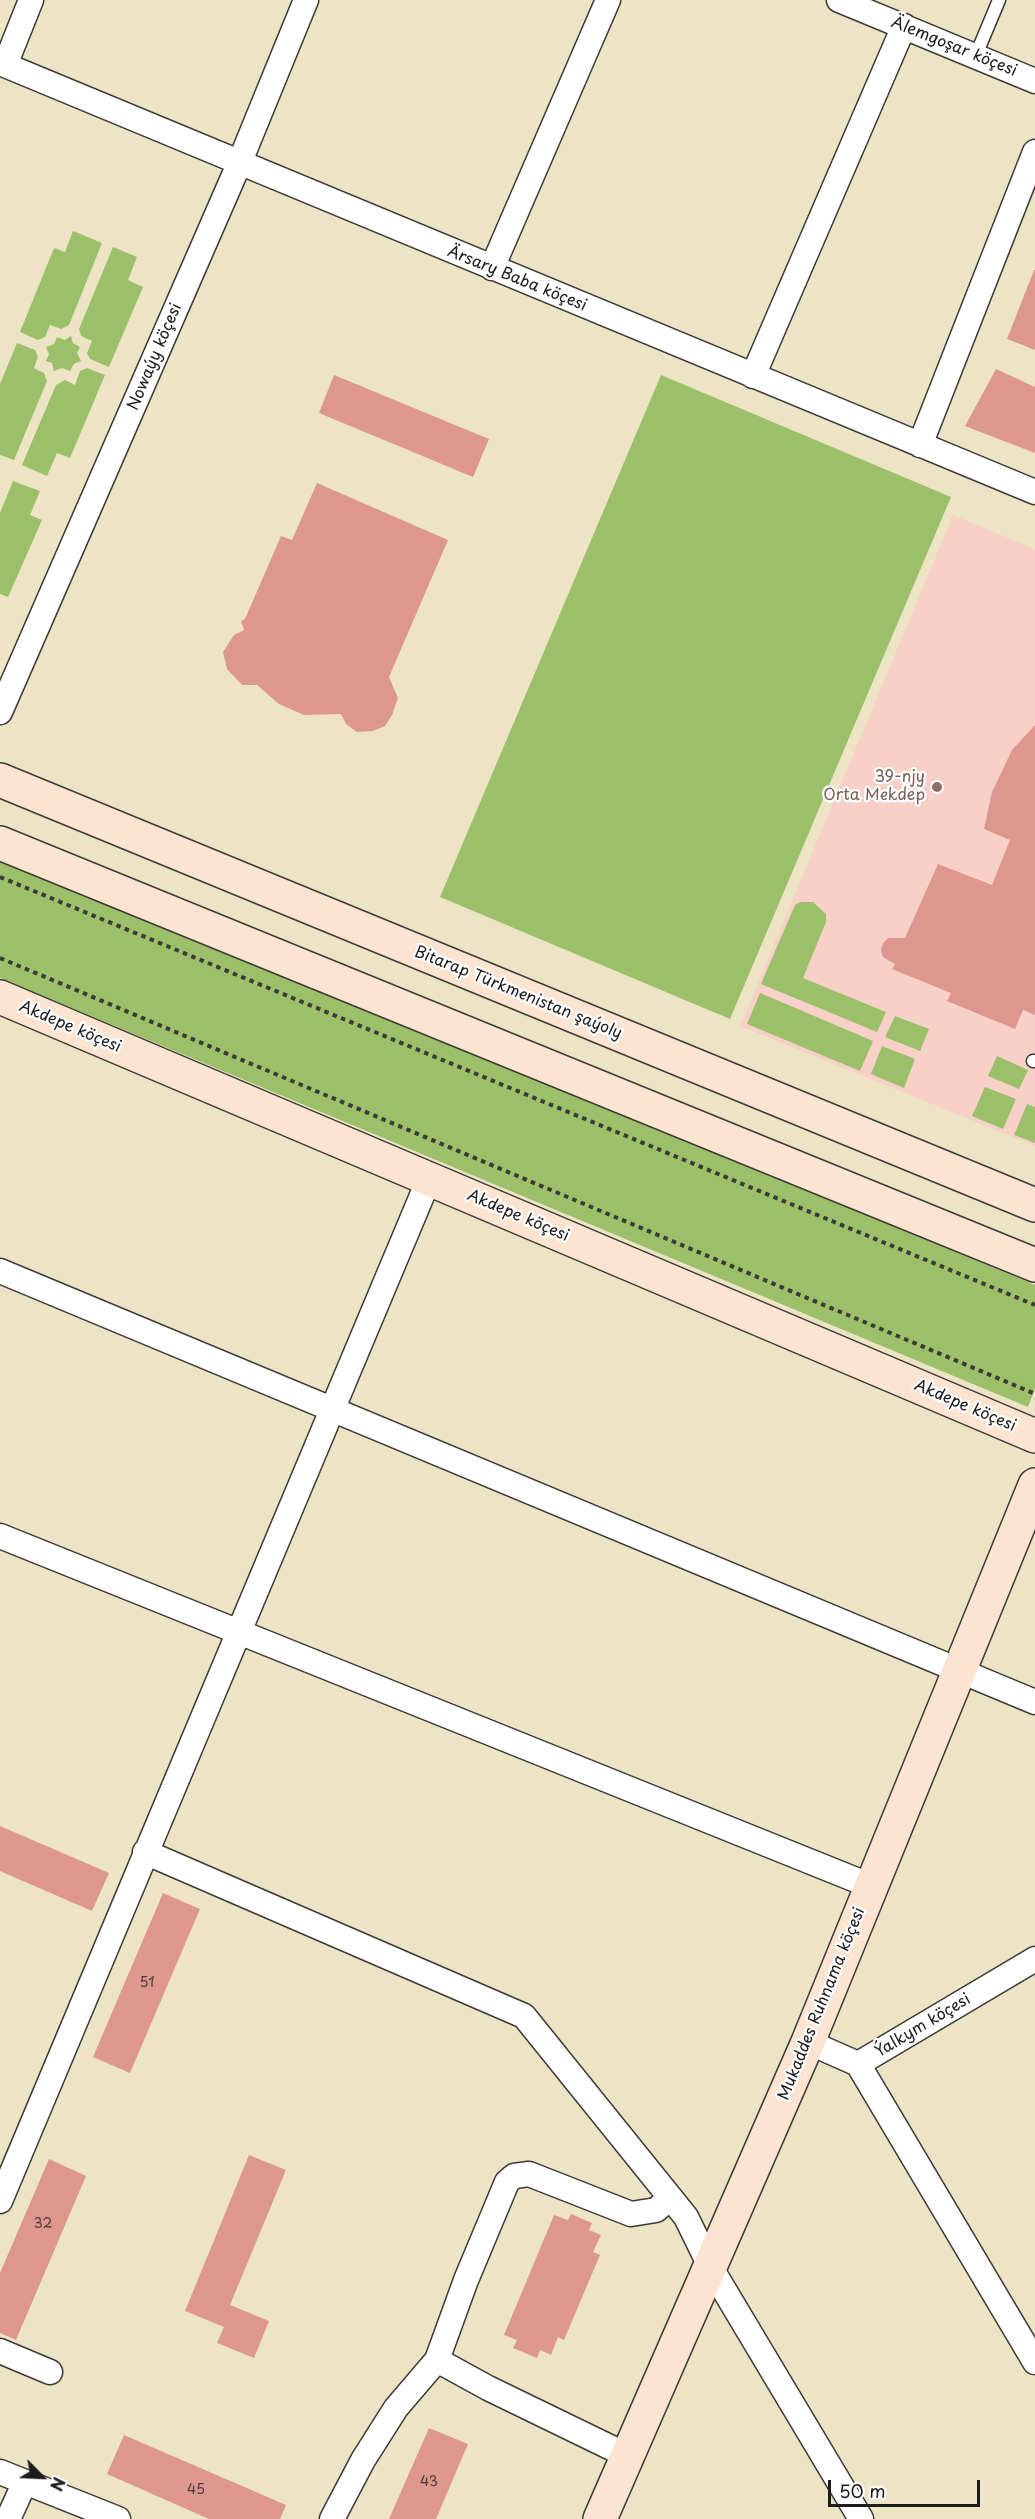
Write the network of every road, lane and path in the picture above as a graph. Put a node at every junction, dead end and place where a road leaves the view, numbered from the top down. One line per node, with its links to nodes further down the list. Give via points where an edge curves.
1 (31, 0): 8 (street)
2 (306, 0): 11 (street, Nowaýy köçesi)
3 (608, 0): 12 (street)
4 (839, 0): 6 (street, Älemgoşar köçesi)
5 (999, 0): 7 (lane)
6 (904, 27): 7 (street, Älemgoşar köçesi); 13 (street)
7 (976, 55): 9 (street, Älemgoşar köçesi)
8 (3, 64): 11 (street, Ärsary Baba köçesi)
9 (1035, 81)
10 (1035, 152): 14 (street)
11 (238, 164): 12 (street, Ärsary Baba köçesi); 16 (street, Nowaýy köçesi)
12 (492, 268): 13 (street, Ärsary Baba köçesi)
13 (753, 376): 14 (street, Ärsary Baba köçesi)
14 (920, 445): 15 (street, Ärsary Baba köçesi)
15 (1035, 492)
16 (0, 712)
17 (0, 780): 23 (street, Bitarap Türkmenistan şaýoly)
18 (0, 843): 24 (street)
19 (0, 877): 26 (path)
20 (0, 958): 27 (path)
21 (0, 997): 22 (street, Akdepe köçesi)
22 (429, 1179): 28 (street); 29 (street, Akdepe köçesi)
23 (1035, 1205)
24 (1035, 1265)
25 (0, 1271): 28 (street)
26 (1035, 1305)
27 (1033, 1393)
28 (332, 1409): 32 (street); 33 (street)
29 (1035, 1436)
30 (1035, 1485): 33 (street, Mukaddes Ruhnama köçesi)
31 (0, 1536): 32 (street)
32 (238, 1632): 35 (street); 36 (street)
33 (958, 1670): 34 (street); 36 (street, Mukaddes Ruhnama köçesi)
34 (1035, 1702)
35 (145, 1852): 40 (street, via 524,2016); 41 (street)
36 (871, 1886): 38 (street, Mukaddes Ruhnama köçesi)
37 (1035, 1959): 39 (street, Ýalkym köçesi)
38 (808, 2042): 39 (street, Ýalkym köçesi); 42 (street, Mukaddes Ruhnama köçesi)
39 (858, 2064): 45 (street)
40 (670, 2198): 42 (street, via 686,2217); 44 (street, via 656,2210 631,2214 530,2174 514,2176 507,2182 470,2270)
41 (0, 2201)
42 (711, 2268): 47 (street, Mukaddes Ruhnama köçesi); 54 (street)
43 (0, 2351): 46 (street)
44 (437, 2360): 47 (street); 52 (street, via 396,2408)
45 (1035, 2362)
46 (50, 2372)
47 (628, 2456): 53 (street, Mukaddes Ruhnama köçesi)
48 (0, 2472): 49 (street)
49 (25, 2482): 50 (street); 51 (street)
50 (8, 2519)
51 (118, 2519)
52 (332, 2519)
53 (600, 2519)
54 (861, 2519)

